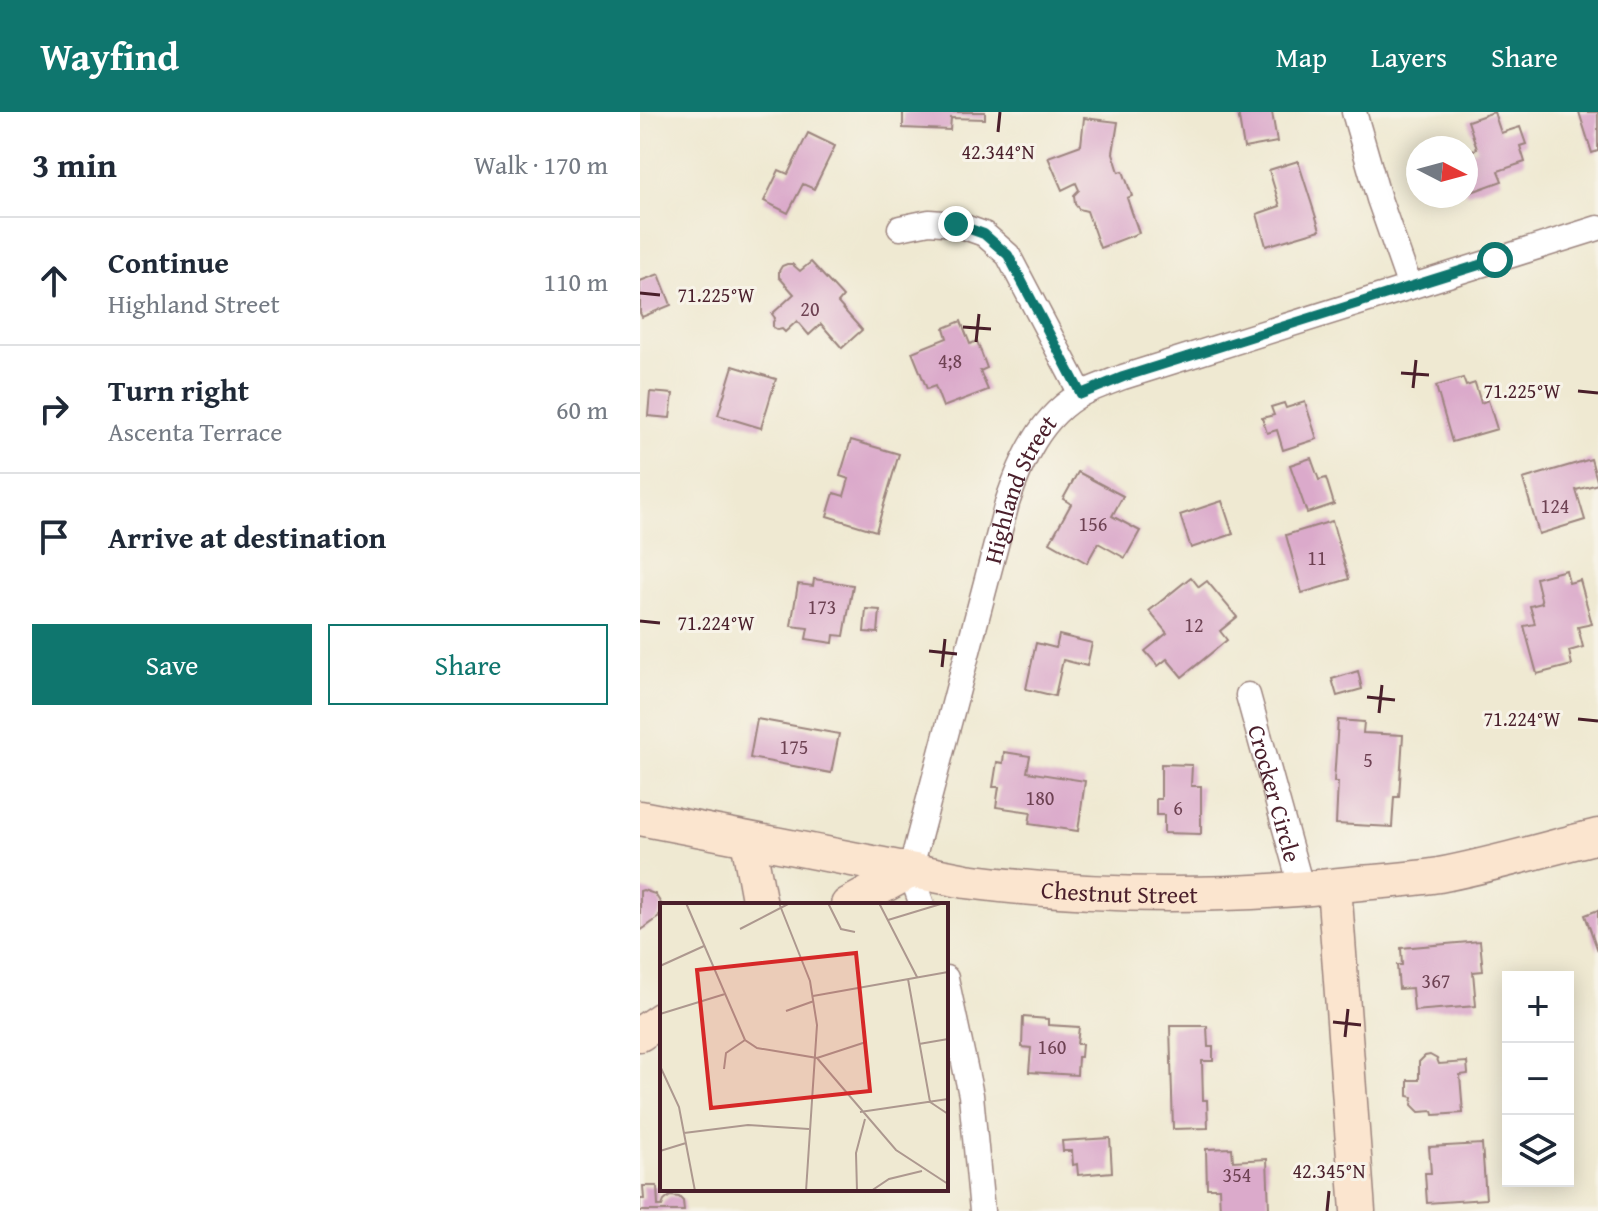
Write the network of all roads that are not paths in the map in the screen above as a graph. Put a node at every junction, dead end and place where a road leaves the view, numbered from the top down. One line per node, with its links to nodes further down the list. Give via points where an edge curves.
1 (1354, 112): 4 (street)
2 (900, 228): 5 (street, via 956,224 984,234 1008,255)
3 (1598, 228): 4 (street, Highland Street)
4 (1410, 287): 5 (street, Highland Street)
5 (1081, 394): 10 (street, Highland Street, via 1035,437 1019,469)
6 (1248, 695): 11 (street, Crocker Circle)
7 (640, 818): 9 (main road, Chestnut Street)
8 (1598, 836): 11 (main road, Chestnut Street, via 1438,875)
9 (748, 840): 10 (main road, Chestnut Street); 12 (main road)
10 (910, 871): 11 (main road, Chestnut Street, via 1069,891 1218,894); 13 (main road); 14 (street)
11 (1318, 888): 19 (main road)
12 (760, 903)
13 (852, 903)
14 (921, 903)
15 (948, 987): 18 (street, via 971,1095)
16 (660, 1020): 17 (main road)
17 (640, 1034)
18 (982, 1211)
19 (1358, 1211)

